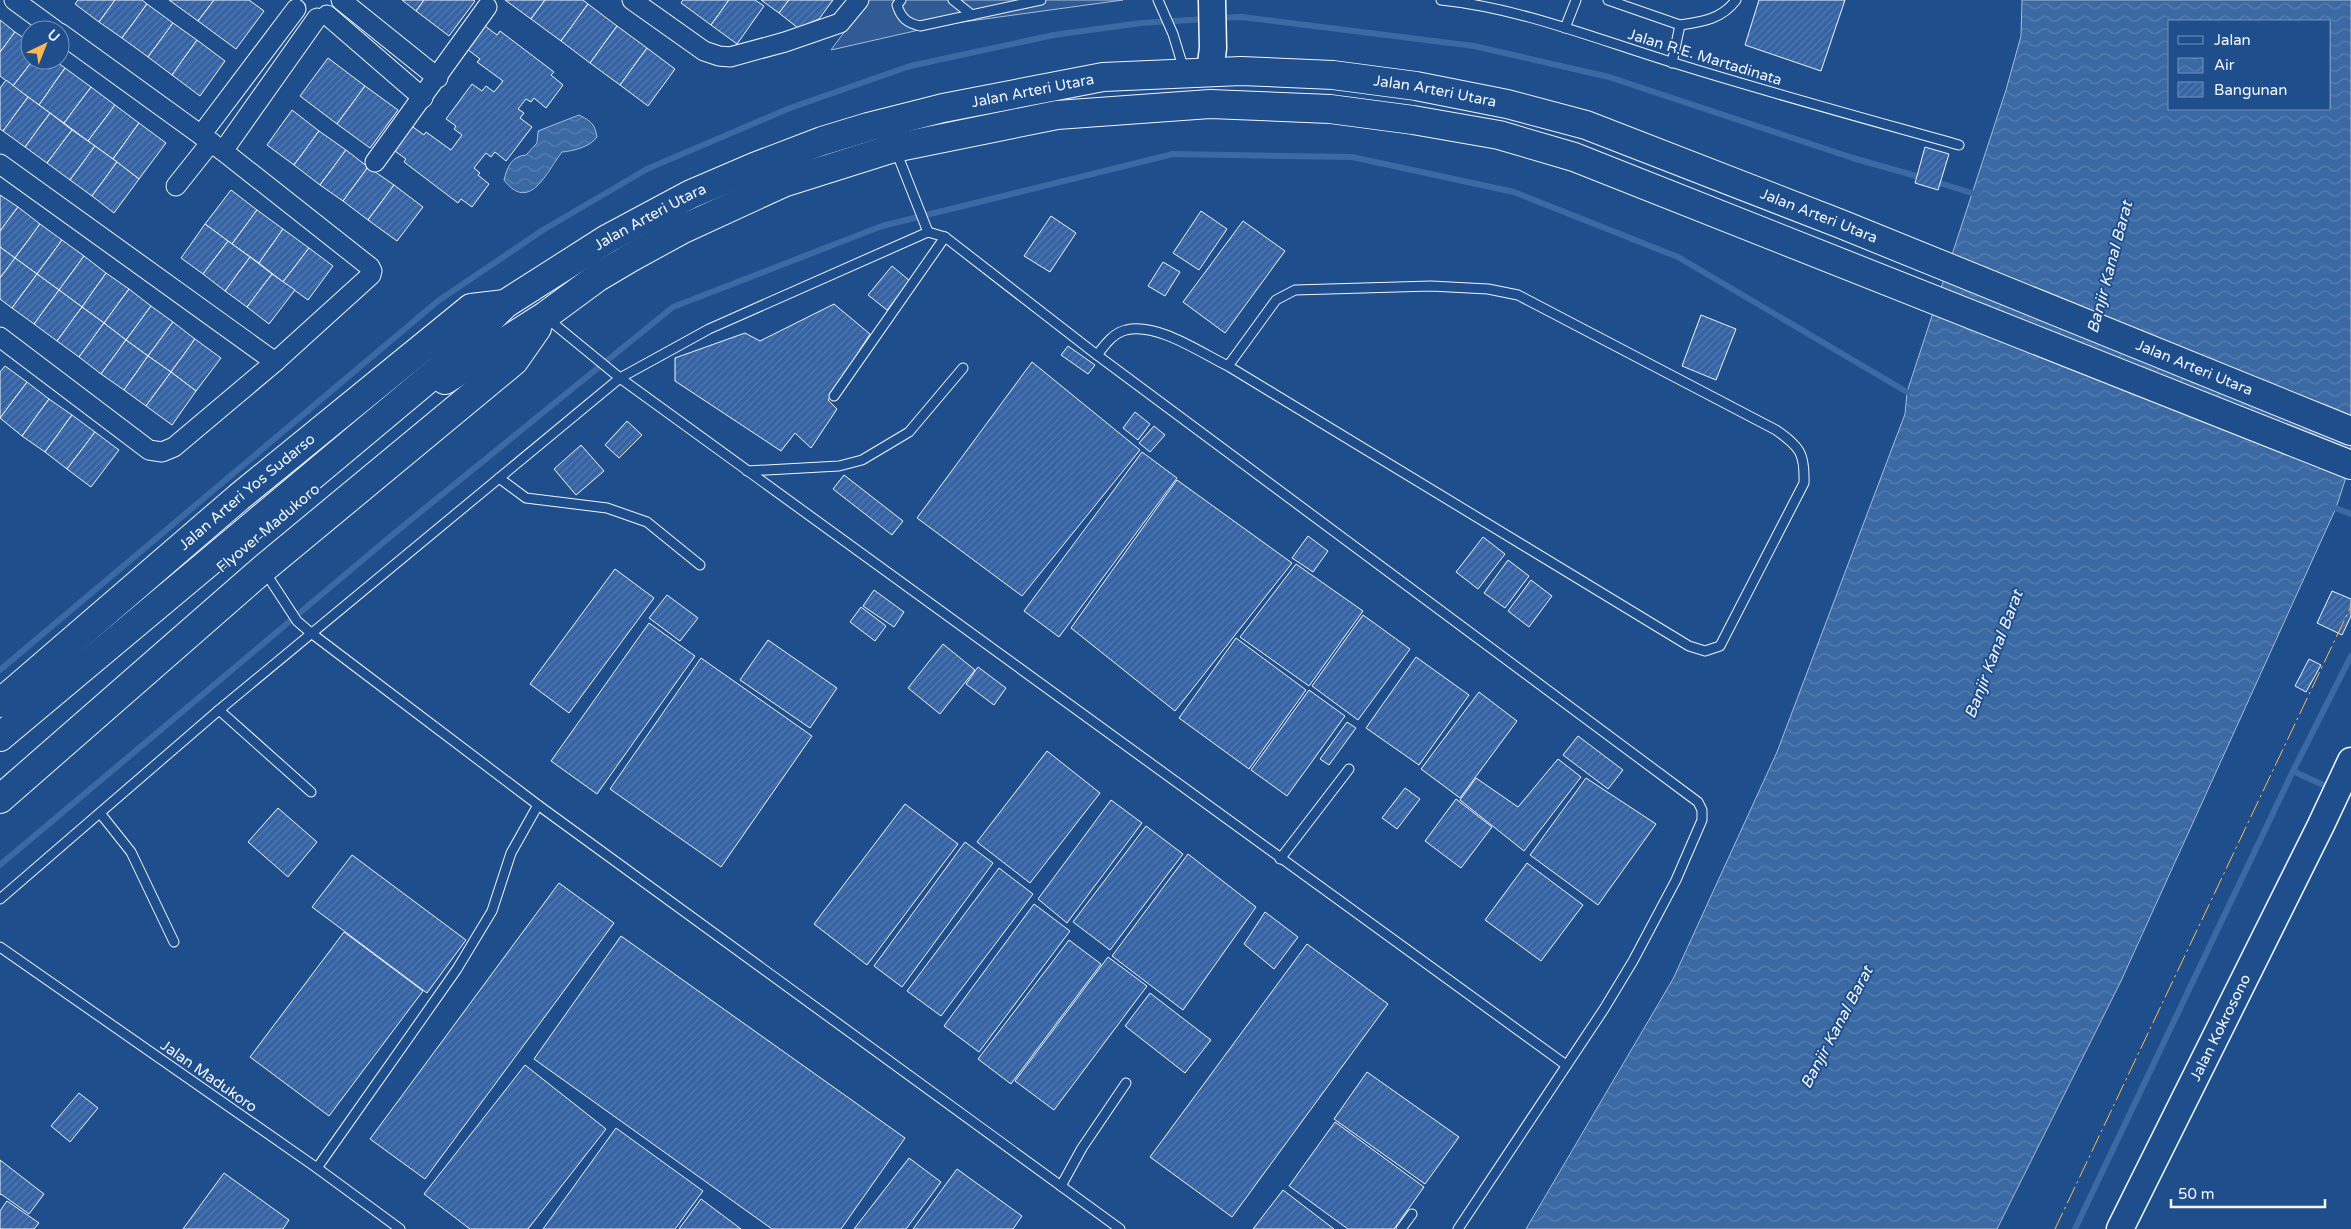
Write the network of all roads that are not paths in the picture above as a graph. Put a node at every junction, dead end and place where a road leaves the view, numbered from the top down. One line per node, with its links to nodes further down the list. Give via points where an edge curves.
1 (14, 0): 18 (street)
2 (340, 0): 17 (street); 24 (street)
3 (632, 0): 4 (street, via 704,51 730,57 840,23)
4 (859, 0)
5 (901, 0): 16 (lane, via 897,5 901,16 910,24 920,26)
6 (953, 0): 16 (lane)
7 (1041, 0): 16 (lane)
8 (1441, 0): 20 (lane, Jalan R.E. Martadinata, via 1468,3)
9 (1576, 0): 20 (lane)
10 (1608, 0): 19 (lane)
11 (1736, 0): 19 (lane, via 1729,9 1709,20)
12 (1159, 2): 22 (lane, via 1173,34)
13 (1212, 3): 22 (street)
14 (294, 4): 17 (street, via 308,18); 26 (street)
15 (487, 7): 24 (street)
16 (972, 15)
17 (322, 17): 25 (street); 26 (street)
18 (42, 20)
19 (1680, 25): 23 (lane)
20 (1565, 28): 23 (lane, Jalan R.E. Martadinata)
21 (70, 40): 26 (street)
22 (1203, 63): 34 (highway, Jalan Arteri Utara, via 1094,79 943,108 822,141 745,170 652,214 606,239); 43 (highway, Jalan Arteri Utara, via 1416,86 1507,104 1586,126 1841,224)
23 (1672, 63): 27 (lane, Jalan R.E. Martadinata)
24 (438, 78): 25 (street)
25 (423, 98): 29 (street)
26 (211, 142): 31 (street); 38 (street, via 372,271)
27 (1959, 146)
28 (894, 148): 32 (lane); 35 (highway, Jalan Arteri Utara, via 783,183 683,229 598,277); 44 (highway, Jalan Arteri Utara, via 1057,115 1210,104 1330,109 1499,135 1574,157)
29 (375, 162)
30 (0, 164): 38 (street)
31 (176, 186)
32 (928, 232): 33 (lane); 41 (lane, via 709,329)
33 (945, 237): 37 (lane); 42 (lane)
34 (505, 304): 50 (highway, Jalan Arteri Yos Sudarso, via 471,308 239,497); 52 (highway, Flyover Madukoro, via 441,368)
35 (555, 325): 41 (lane); 48 (highway); 53 (highway, Flyover Madukoro, via 449,377)
36 (0, 337): 38 (street, via 149,450 156,452 174,447)
37 (1097, 355): 39 (lane, via 1110,338 1125,330 1145,328); 64 (lane, via 1698,802 1702,820 1676,880 1633,961)
38 (275, 362)
39 (1228, 366): 39 (lane, via 1689,646 1705,651 1720,646 1804,484 1805,462 1794,443 1776,430 1518,295 1488,289 1431,286 1295,290 1276,300)
40 (963, 368): 45 (lane, via 909,432 862,460 839,466)
41 (620, 378): 45 (lane); 46 (lane)
42 (834, 396)
43 (2351, 431)
44 (2351, 465)
45 (747, 470): 60 (lane)
46 (499, 478): 47 (lane, via 526,498 607,508 647,522); 49 (lane)
47 (700, 564)
48 (267, 576): 49 (lane, via 297,621); 57 (highway)
49 (312, 633): 51 (lane); 58 (lane)
50 (0, 703)
51 (219, 710): 56 (lane); 59 (lane)
52 (0, 737)
53 (0, 751)
54 (2351, 761): 73 (street, Jalan Kokrosono)
55 (1348, 769): 60 (lane)
56 (311, 792)
57 (0, 798)
58 (538, 805): 66 (lane, via 511,853 492,911 457,969); 67 (lane)
59 (100, 813): 61 (lane); 62 (lane, via 131,852)
60 (1280, 859): 64 (lane)
61 (0, 899)
62 (174, 942)
63 (0, 947): 66 (lane, Jalan Madukoro)
64 (1566, 1065): 72 (lane)
65 (1126, 1083): 67 (lane, via 1082,1148)
66 (317, 1168): 69 (lane, Jalan Madukoro)
67 (1061, 1186): 70 (lane)
68 (1412, 1214): 71 (lane)
69 (400, 1229)
70 (1120, 1229)
71 (1401, 1229)
72 (1458, 1229)
73 (2120, 1229)

